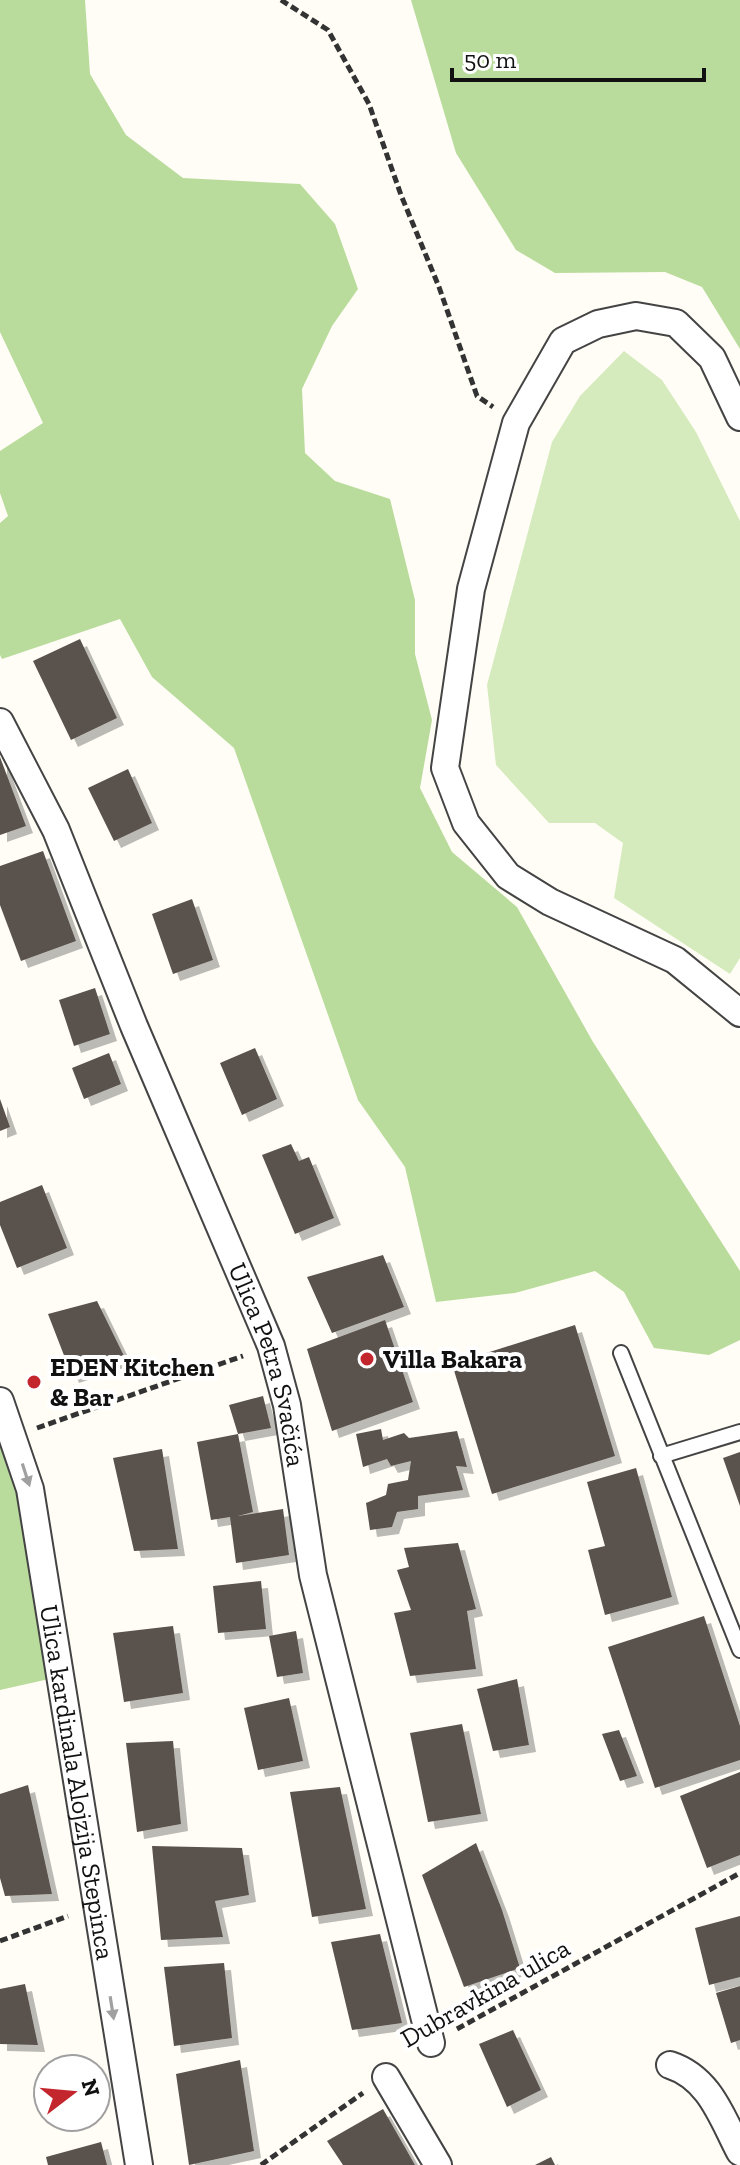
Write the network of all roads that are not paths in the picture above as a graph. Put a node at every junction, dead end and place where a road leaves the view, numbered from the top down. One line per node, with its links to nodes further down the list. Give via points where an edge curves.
1 (740, 417): 3 (street, via 712,358 676,323 636,316 598,324 563,341 516,423 471,589 445,768 466,823 508,876 550,902 675,960)
2 (0, 722): 9 (street, Ulica Petra Svačića, via 56,830 271,1346 287,1405 313,1575)
3 (740, 1013)
4 (621, 1353): 7 (lane)
5 (0, 1401): 13 (street, Ulica kardinala Alojzija Stepinca, one-way to 13, via 30,1489)
6 (740, 1432): 7 (lane)
7 (661, 1456): 8 (lane)
8 (740, 1650)
9 (431, 2043)
10 (670, 2065): 12 (street, via 687,2071 708,2091)
11 (386, 2077): 14 (street)
12 (740, 2152)
13 (139, 2165)
14 (438, 2165)

